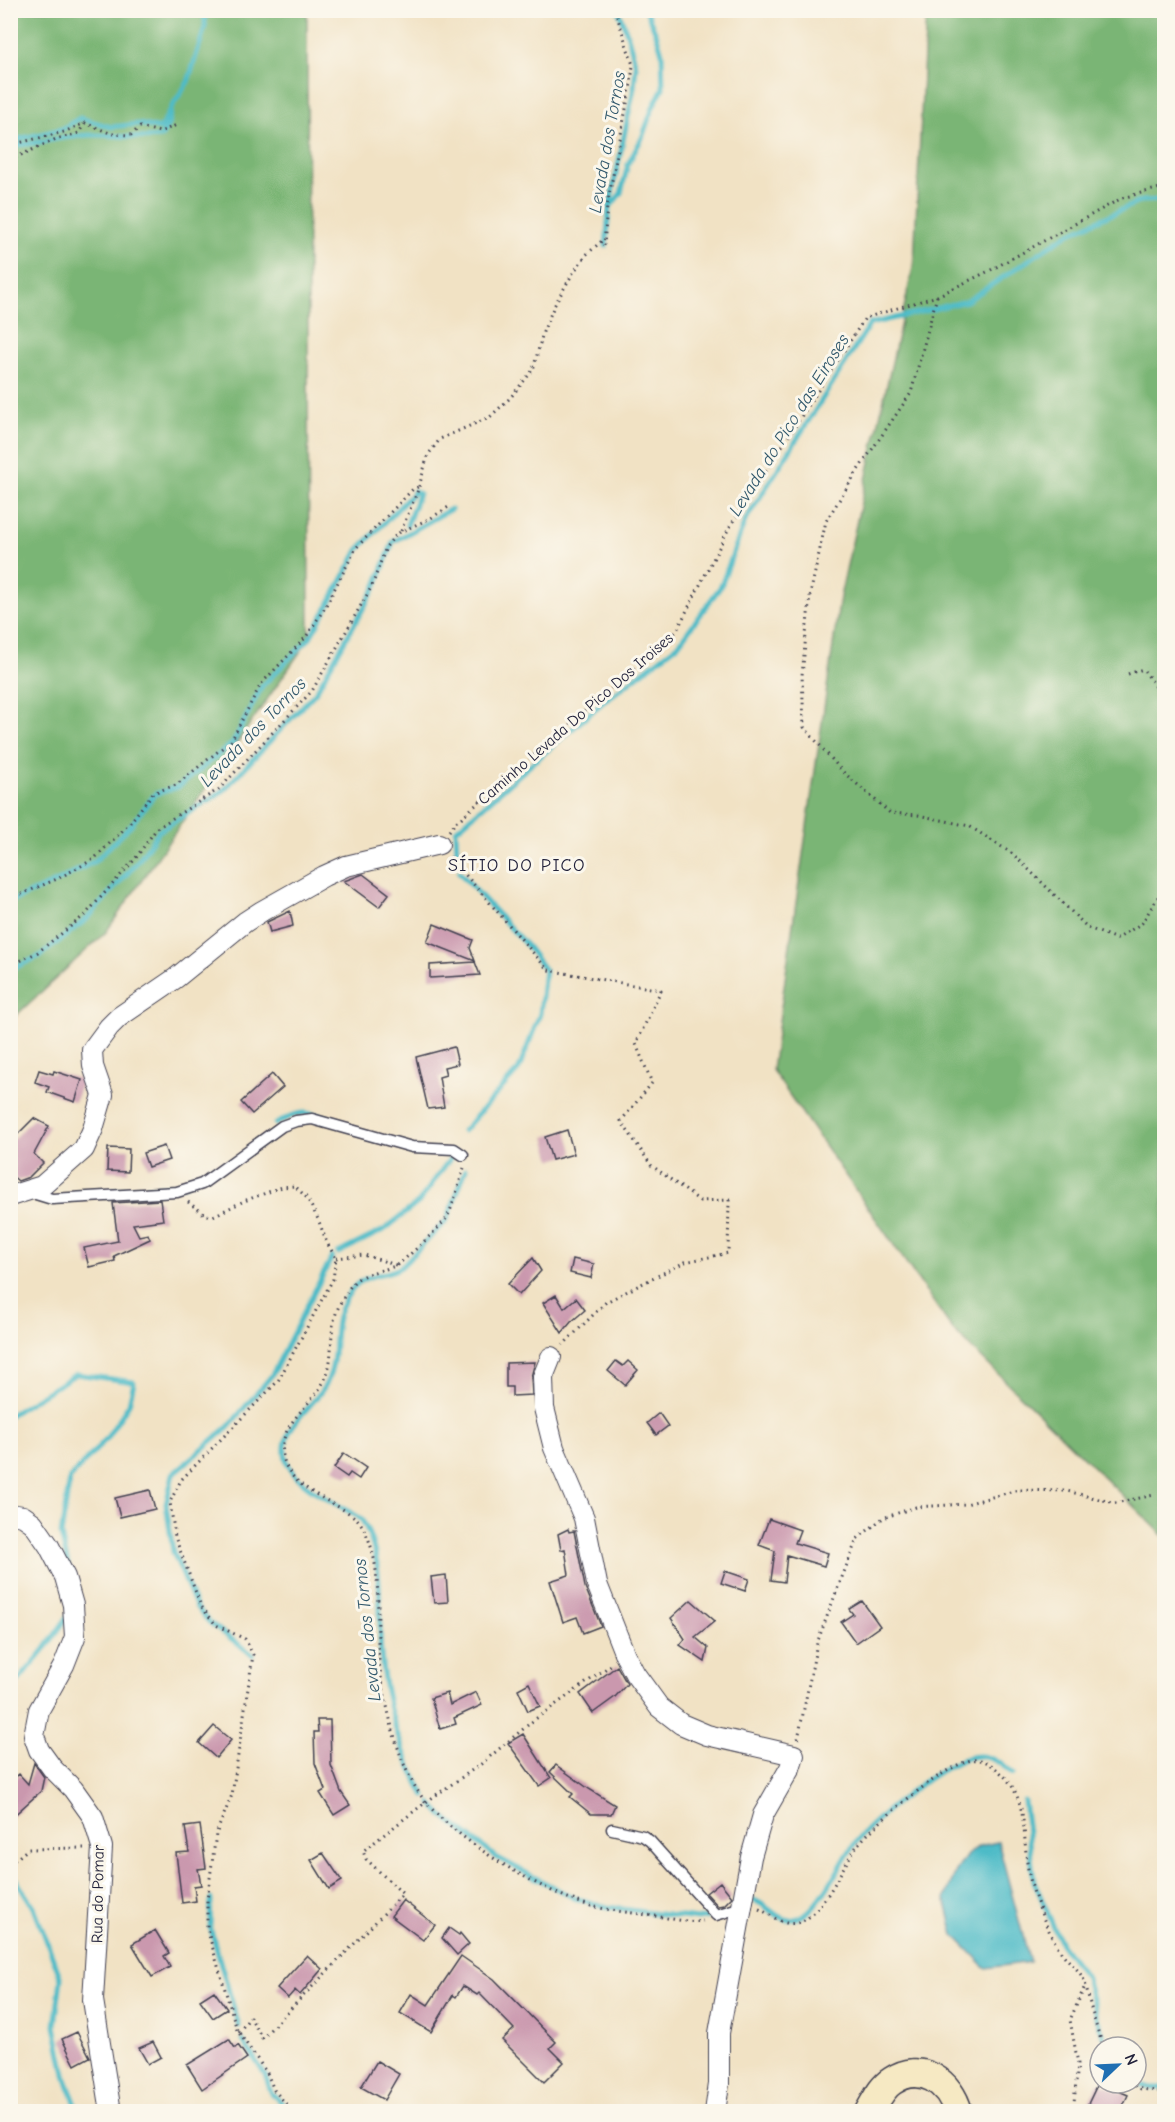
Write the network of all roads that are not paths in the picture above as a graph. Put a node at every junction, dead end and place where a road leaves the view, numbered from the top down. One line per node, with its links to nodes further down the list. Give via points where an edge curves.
1 (439, 844): 3 (street, via 346,866 324,876 245,922 176,978 119,1017 92,1050 103,1095 84,1149 42,1186)
2 (463, 1155): 3 (lane, via 454,1149 412,1147 312,1119 282,1126 202,1184 177,1192 52,1199)
3 (19, 1194)
4 (551, 1357): 7 (street, via 543,1377 544,1407 552,1438 584,1518 597,1584 625,1655 647,1693 681,1724 707,1735 794,1755 763,1815)
5 (10, 1514): 8 (street, Rua do Pomar, via 33,1523 49,1546 65,1577 73,1605 75,1637 39,1710 34,1736 52,1768 93,1817 102,1847 93,2000)
6 (612, 1829): 7 (lane, via 650,1841 719,1916)
7 (742, 1907): 9 (street, via 719,2033)
8 (111, 2112)
9 (715, 2112)
10 (869, 2112): 11 (main road, via 885,2086 911,2073 930,2076 945,2086 955,2100)
11 (957, 2112)

